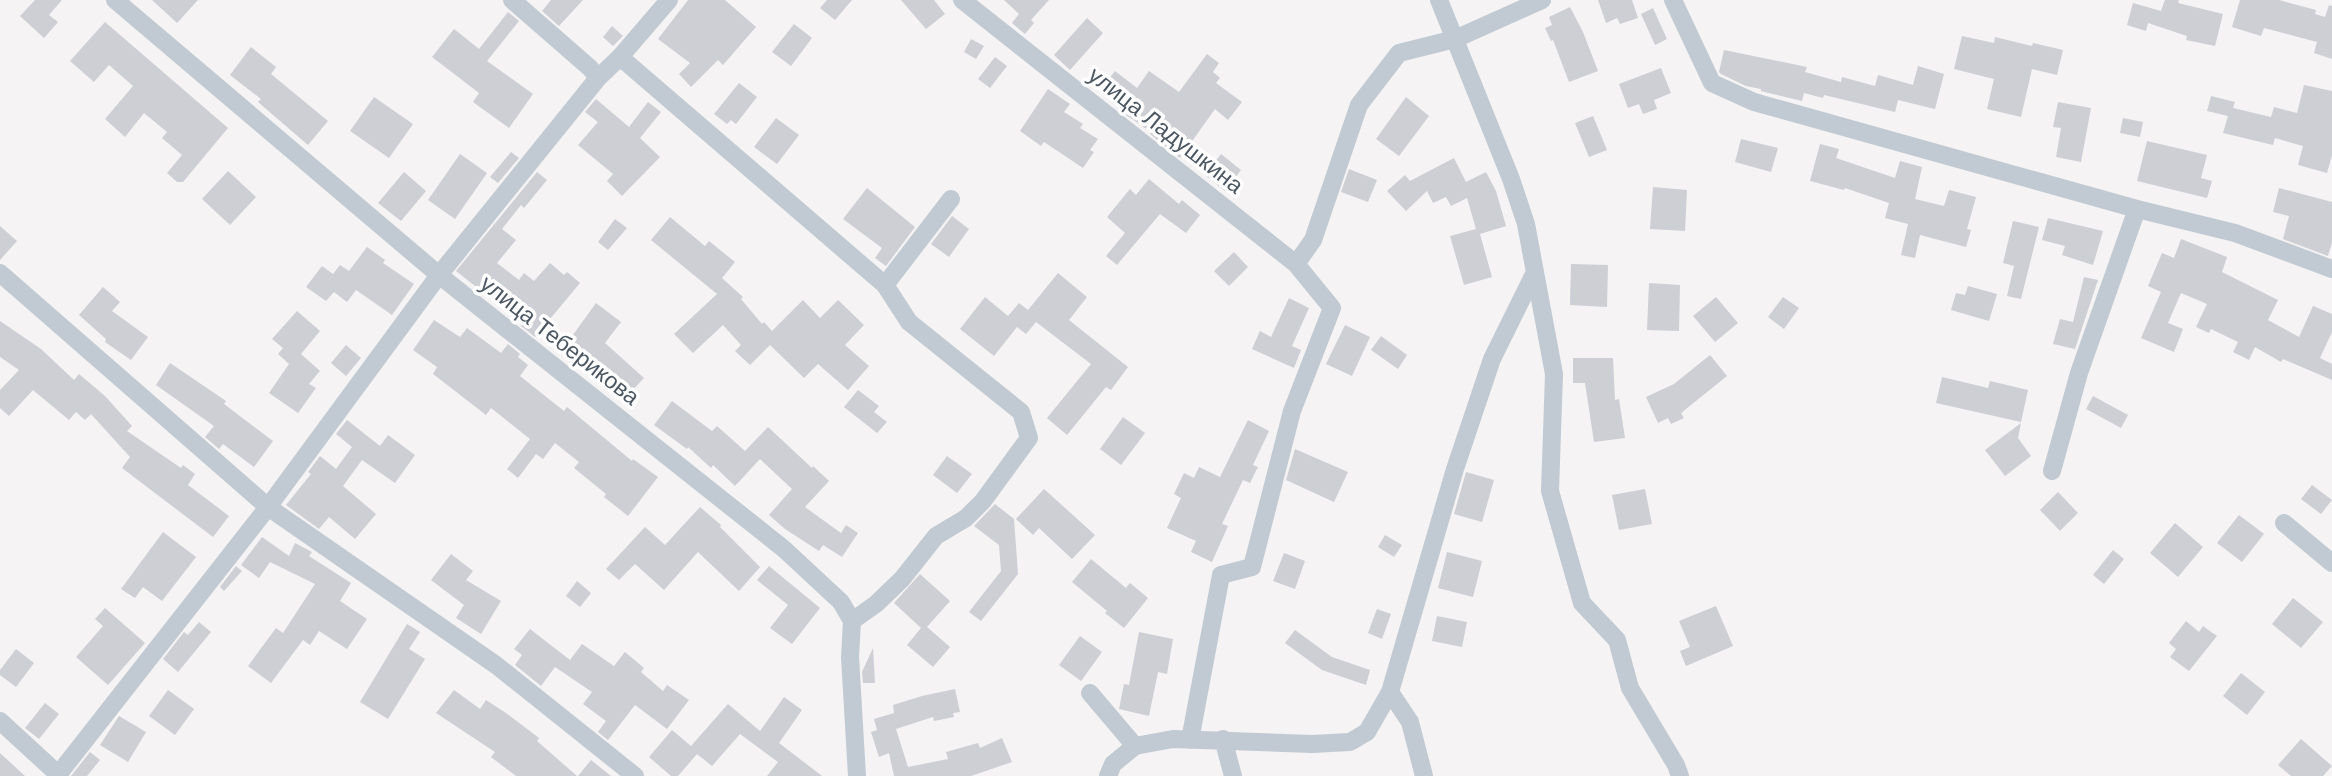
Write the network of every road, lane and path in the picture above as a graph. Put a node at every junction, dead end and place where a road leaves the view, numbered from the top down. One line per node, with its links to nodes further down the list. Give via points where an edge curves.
1 (115, 0): 17 (street, улица Теберикова)
2 (512, 0): 10 (street)
3 (669, 0): 9 (street)
4 (962, 0): 13 (street, улица Ладушкина)
5 (1439, 0): 8 (street)
6 (1542, 0): 8 (street)
7 (1673, 0): 12 (street, via 1712,83 1754,102)
8 (1455, 39): 13 (street, via 1399,53 1359,105 1313,240); 16 (street, via 1515,191)
9 (620, 57): 10 (street); 18 (street)
10 (598, 78): 17 (street)
11 (951, 199): 18 (street)
12 (2137, 209): 14 (street, via 2235,233); 19 (street, via 2078,373)
13 (1296, 264): 28 (street, улица Ладушкина, via 1332,308 1292,411 1252,566 1221,575)
14 (2332, 269)
15 (0, 272): 20 (street)
16 (1535, 272): 24 (street, via 1492,359); 36 (street, via 1554,373 1550,491 1582,603 1617,640 1630,688)
17 (439, 275): 20 (street); 23 (street, улица Теберикова, via 784,549 841,602)
18 (885, 285): 23 (street, via 909,322 1021,412 1029,438 966,518 936,536 902,579)
19 (2052, 471)
20 (268, 507): 30 (street); 31 (street, via 496,665)
21 (2284, 523): 22 (street)
22 (2332, 563)
23 (852, 621): 32 (street)
24 (1390, 692): 27 (street, via 1367,732 1350,742); 35 (street, via 1410,722)
25 (1090, 693): 29 (street)
26 (0, 721): 30 (street)
27 (1223, 739): 28 (street); 34 (street)
28 (1190, 740): 29 (street)
29 (1135, 746): 33 (street, via 1113,764)
30 (59, 775)
31 (635, 776)
32 (857, 776)
33 (1108, 776)
34 (1233, 776)
35 (1424, 776)
36 (1680, 776)

